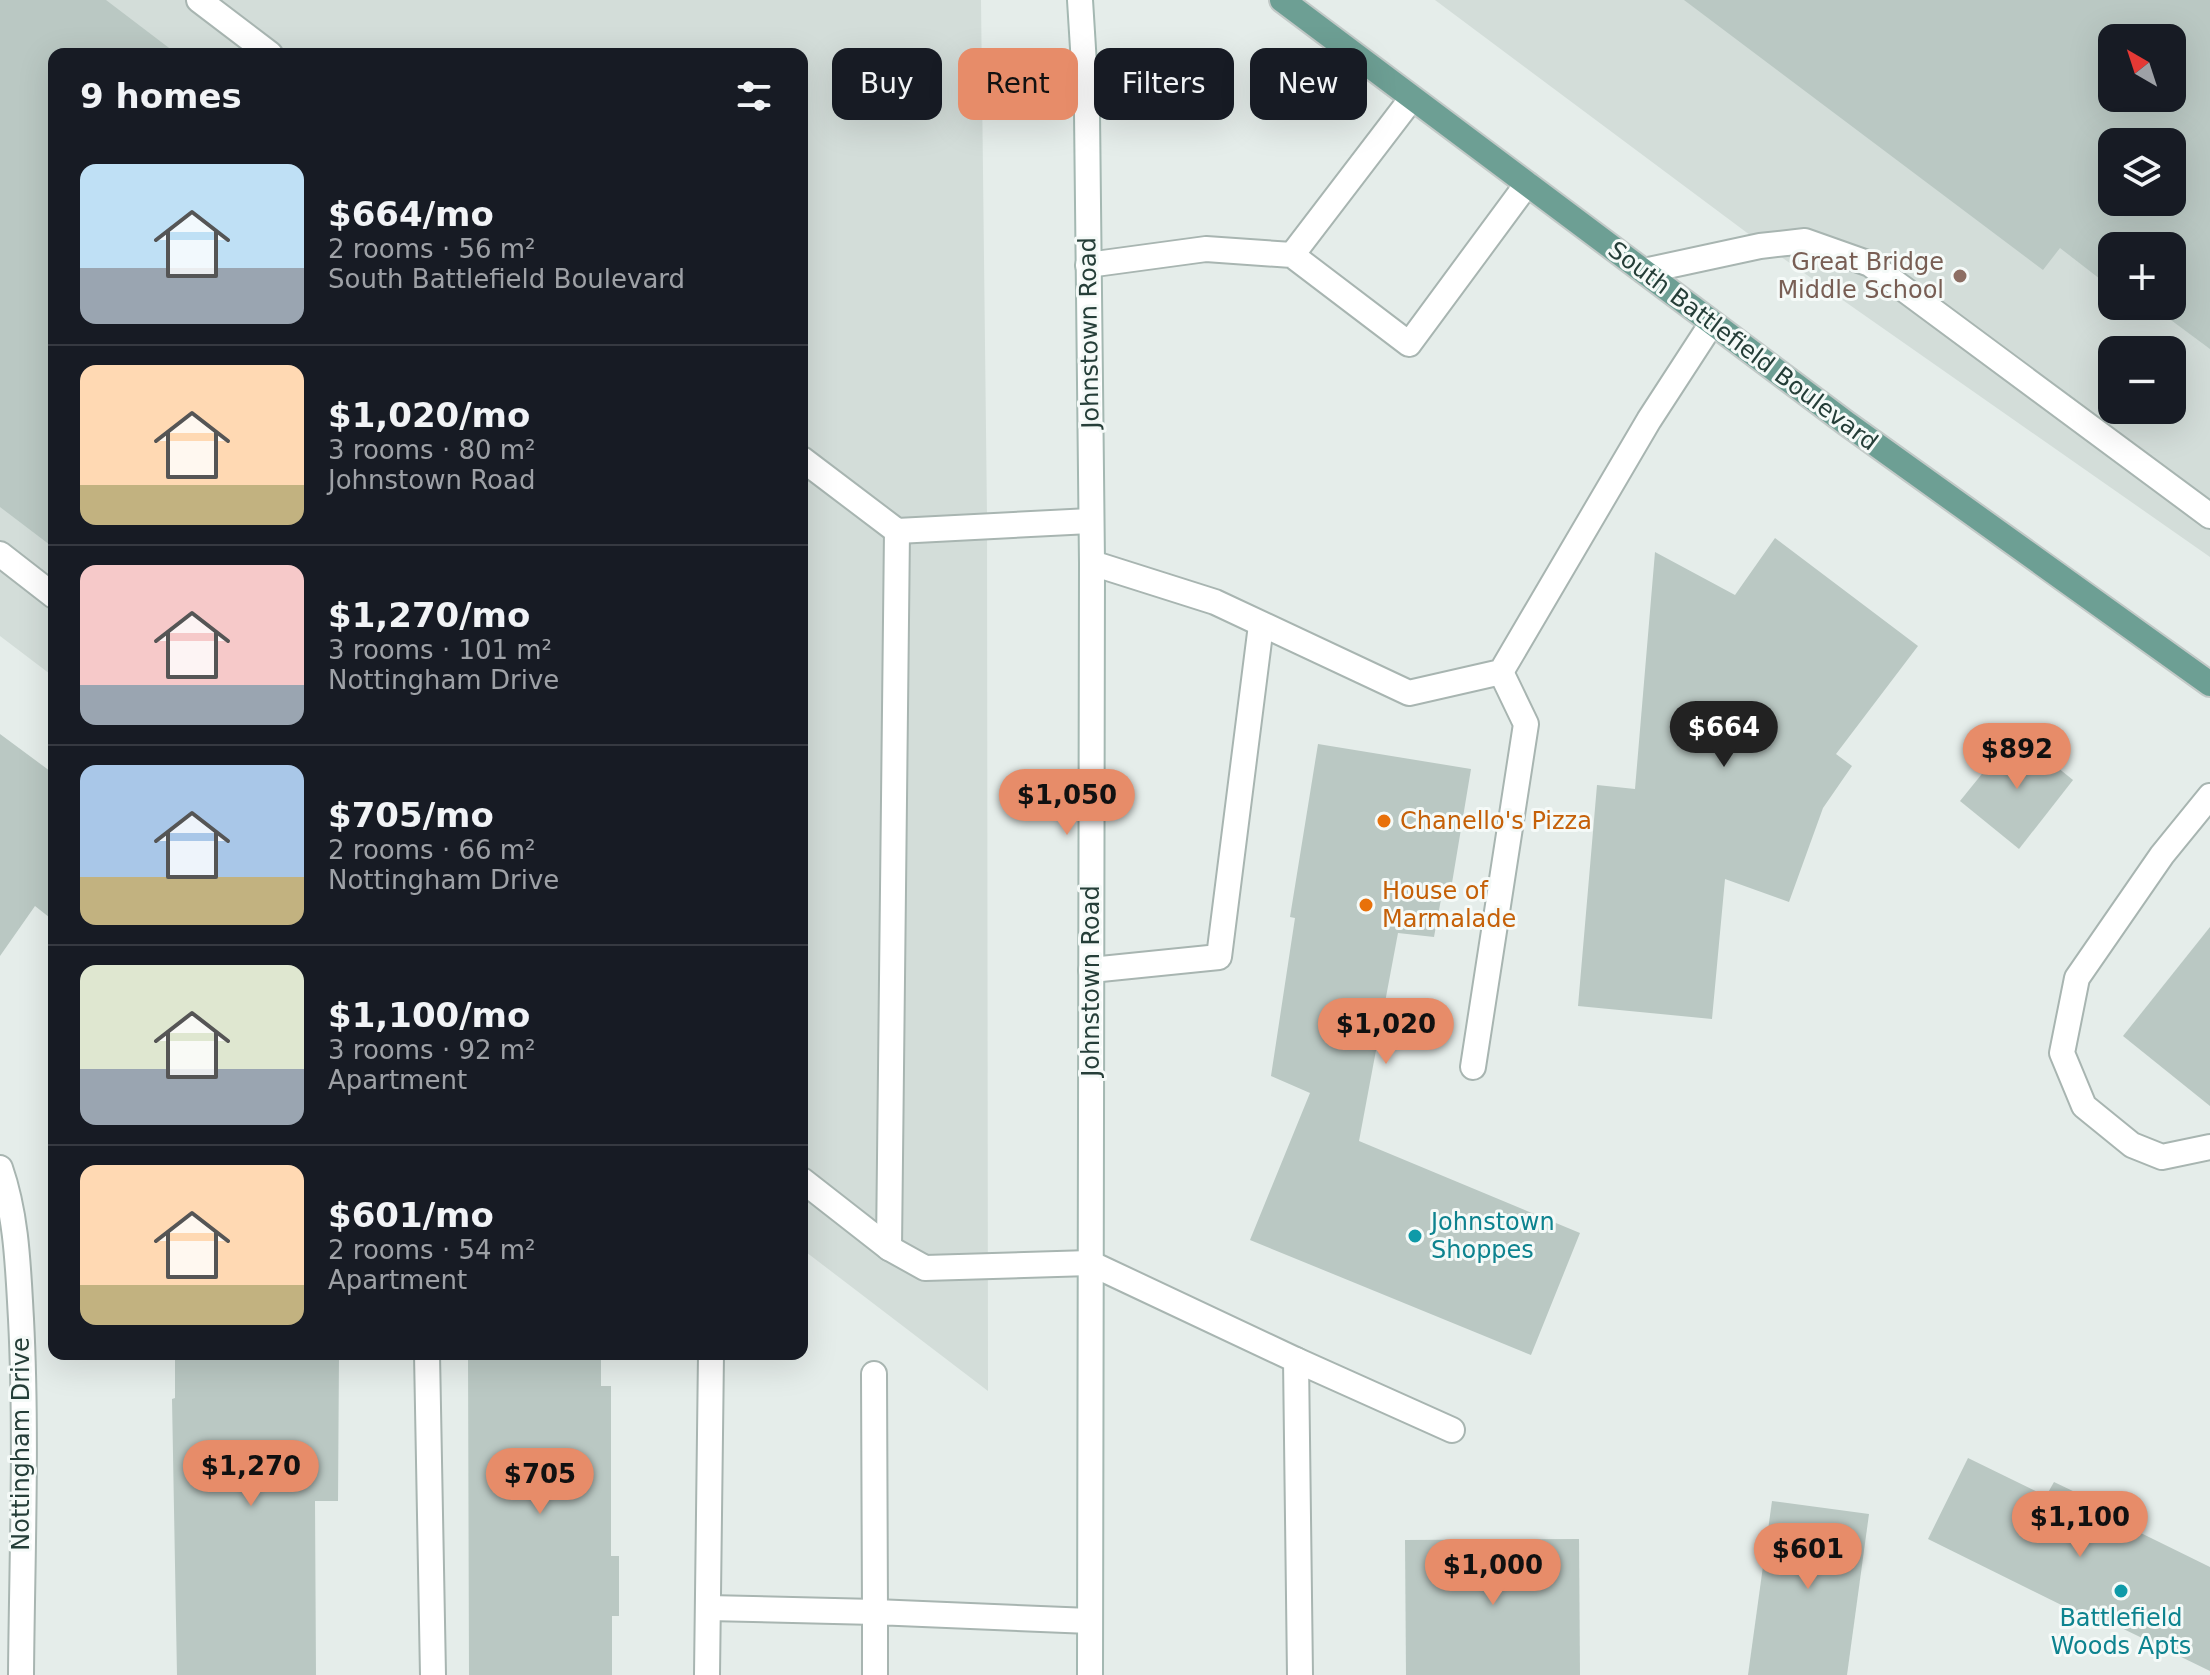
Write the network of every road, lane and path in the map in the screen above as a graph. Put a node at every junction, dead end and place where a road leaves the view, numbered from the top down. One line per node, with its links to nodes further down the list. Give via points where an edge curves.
1 (199, 0): 4 (main road)
2 (1080, 0): 8 (main road, Johnstown Road)
3 (1282, 0): 5 (main road, South Battlefield Boulevard)
4 (262, 48)
5 (1412, 98): 6 (main road, South Battlefield Boulevard); 7 (main road)
6 (1527, 184): 7 (main road, via 1409,344); 9 (main road, South Battlefield Boulevard)
7 (1292, 255): 8 (main road, via 1206,249)
8 (1088, 265): 13 (main road, Johnstown Road)
9 (1644, 271): 10 (main road, South Battlefield Boulevard); 12 (main road, via 1805,241 1870,264)
10 (1712, 323): 19 (main road); 20 (main road, South Battlefield Boulevard)
11 (808, 464): 14 (main road)
12 (2210, 516)
13 (1090, 521): 14 (main road); 16 (main road, Johnstown Road)
14 (897, 531): 27 (main road)
15 (0, 554): 17 (main road)
16 (1092, 563): 18 (main road, via 1215,602); 22 (main road, Johnstown Road)
17 (48, 591)
18 (1261, 625): 19 (main road, via 1409,693); 22 (main road, via 1219,957)
19 (1501, 672): 23 (main road, via 1526,724)
20 (2210, 684)
21 (2210, 796): 24 (main road, via 2077,978 2062,1053 2084,1106 2132,1145 2162,1157)
22 (1091, 970): 28 (main road, Johnstown Road)
23 (1473, 1067)
24 (2210, 1147)
25 (0, 1168): 37 (main road, Nottingham Drive, via 17,1243 24,1373)
26 (808, 1185): 27 (main road)
27 (889, 1248): 28 (main road, via 925,1268)
28 (1090, 1263): 31 (main road); 36 (main road, Johnstown Road)
29 (427, 1360): 38 (main road)
30 (711, 1360): 34 (main road)
31 (1296, 1360): 33 (main road); 42 (main road)
32 (874, 1374): 35 (main road)
33 (1452, 1430)
34 (708, 1608): 35 (main road); 39 (main road)
35 (875, 1612): 36 (main road); 40 (main road)
36 (1090, 1621): 41 (main road, Johnstown Road)
37 (21, 1675)
38 (433, 1675)
39 (707, 1675)
40 (875, 1675)
41 (1090, 1675)
42 (1300, 1675)

